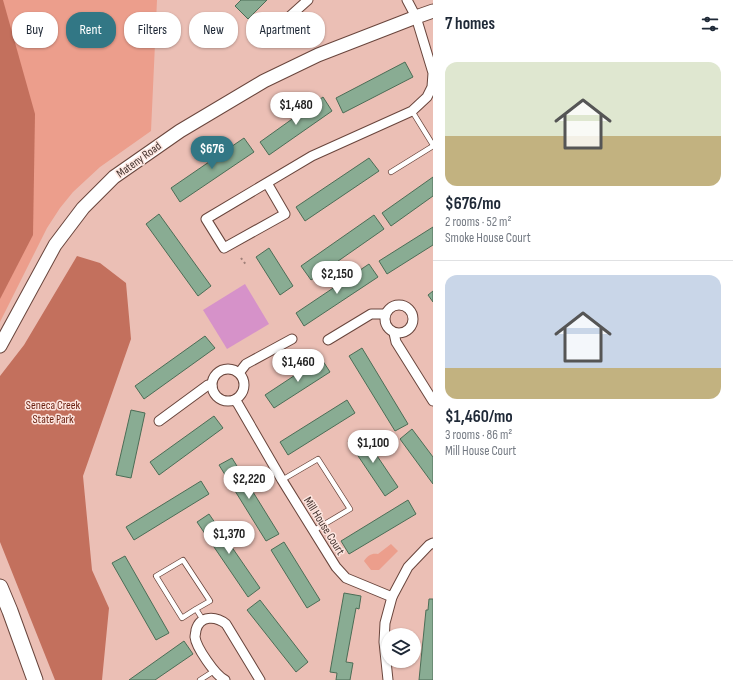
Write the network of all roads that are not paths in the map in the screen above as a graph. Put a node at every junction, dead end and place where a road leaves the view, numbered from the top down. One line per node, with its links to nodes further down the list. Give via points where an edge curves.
1 (308, 0): 4 (street)
2 (407, 0): 5 (street)
3 (433, 11): 5 (street, Mateny Road)
4 (295, 12)
5 (416, 17): 6 (street, via 433,74 432,87 427,97); 14 (street, Mateny Road, via 318,55 264,81 180,130 114,177 83,208 55,245)
6 (412, 111): 7 (lane); 9 (street, via 312,156)
7 (433, 146): 8 (lane)
8 (391, 172)
9 (267, 183): 9 (street, via 206,219 224,248 285,214)
10 (385, 314): 11 (street, via 386,325); 11 (street, via 388,309 398,304 404,305 412,312 414,318 410,328 406,332); 13 (street, via 371,314)
11 (394, 333): 17 (street, via 396,342)
12 (292, 339): 15 (street, via 246,364)
13 (328, 340)
14 (0, 346)
15 (239, 373): 16 (street, via 234,370 221,370 213,379); 18 (street, via 244,385 240,396)
16 (212, 386): 18 (street, via 217,397 229,402); 19 (street, via 208,385)
17 (432, 396)
18 (235, 400): 20 (street, Mill House Court)
19 (159, 421)
20 (282, 480): 21 (street, Mill House Court); 21 (lane, via 318,459 350,509)
21 (313, 531): 24 (street, Mill House Court, via 336,568 346,578)
22 (432, 546): 24 (street, via 408,567)
23 (0, 587): 29 (main road)
24 (392, 598): 32 (street, via 384,642)
25 (196, 609): 25 (lane, via 210,601 183,560 156,576 182,618); 26 (lane)
26 (203, 620): 27 (street, via 197,626 195,636 198,646); 31 (street, via 210,618 226,624)
27 (214, 671): 28 (lane); 30 (street)
28 (203, 679)
29 (35, 680)
30 (225, 680)
31 (260, 680)
32 (388, 680)

